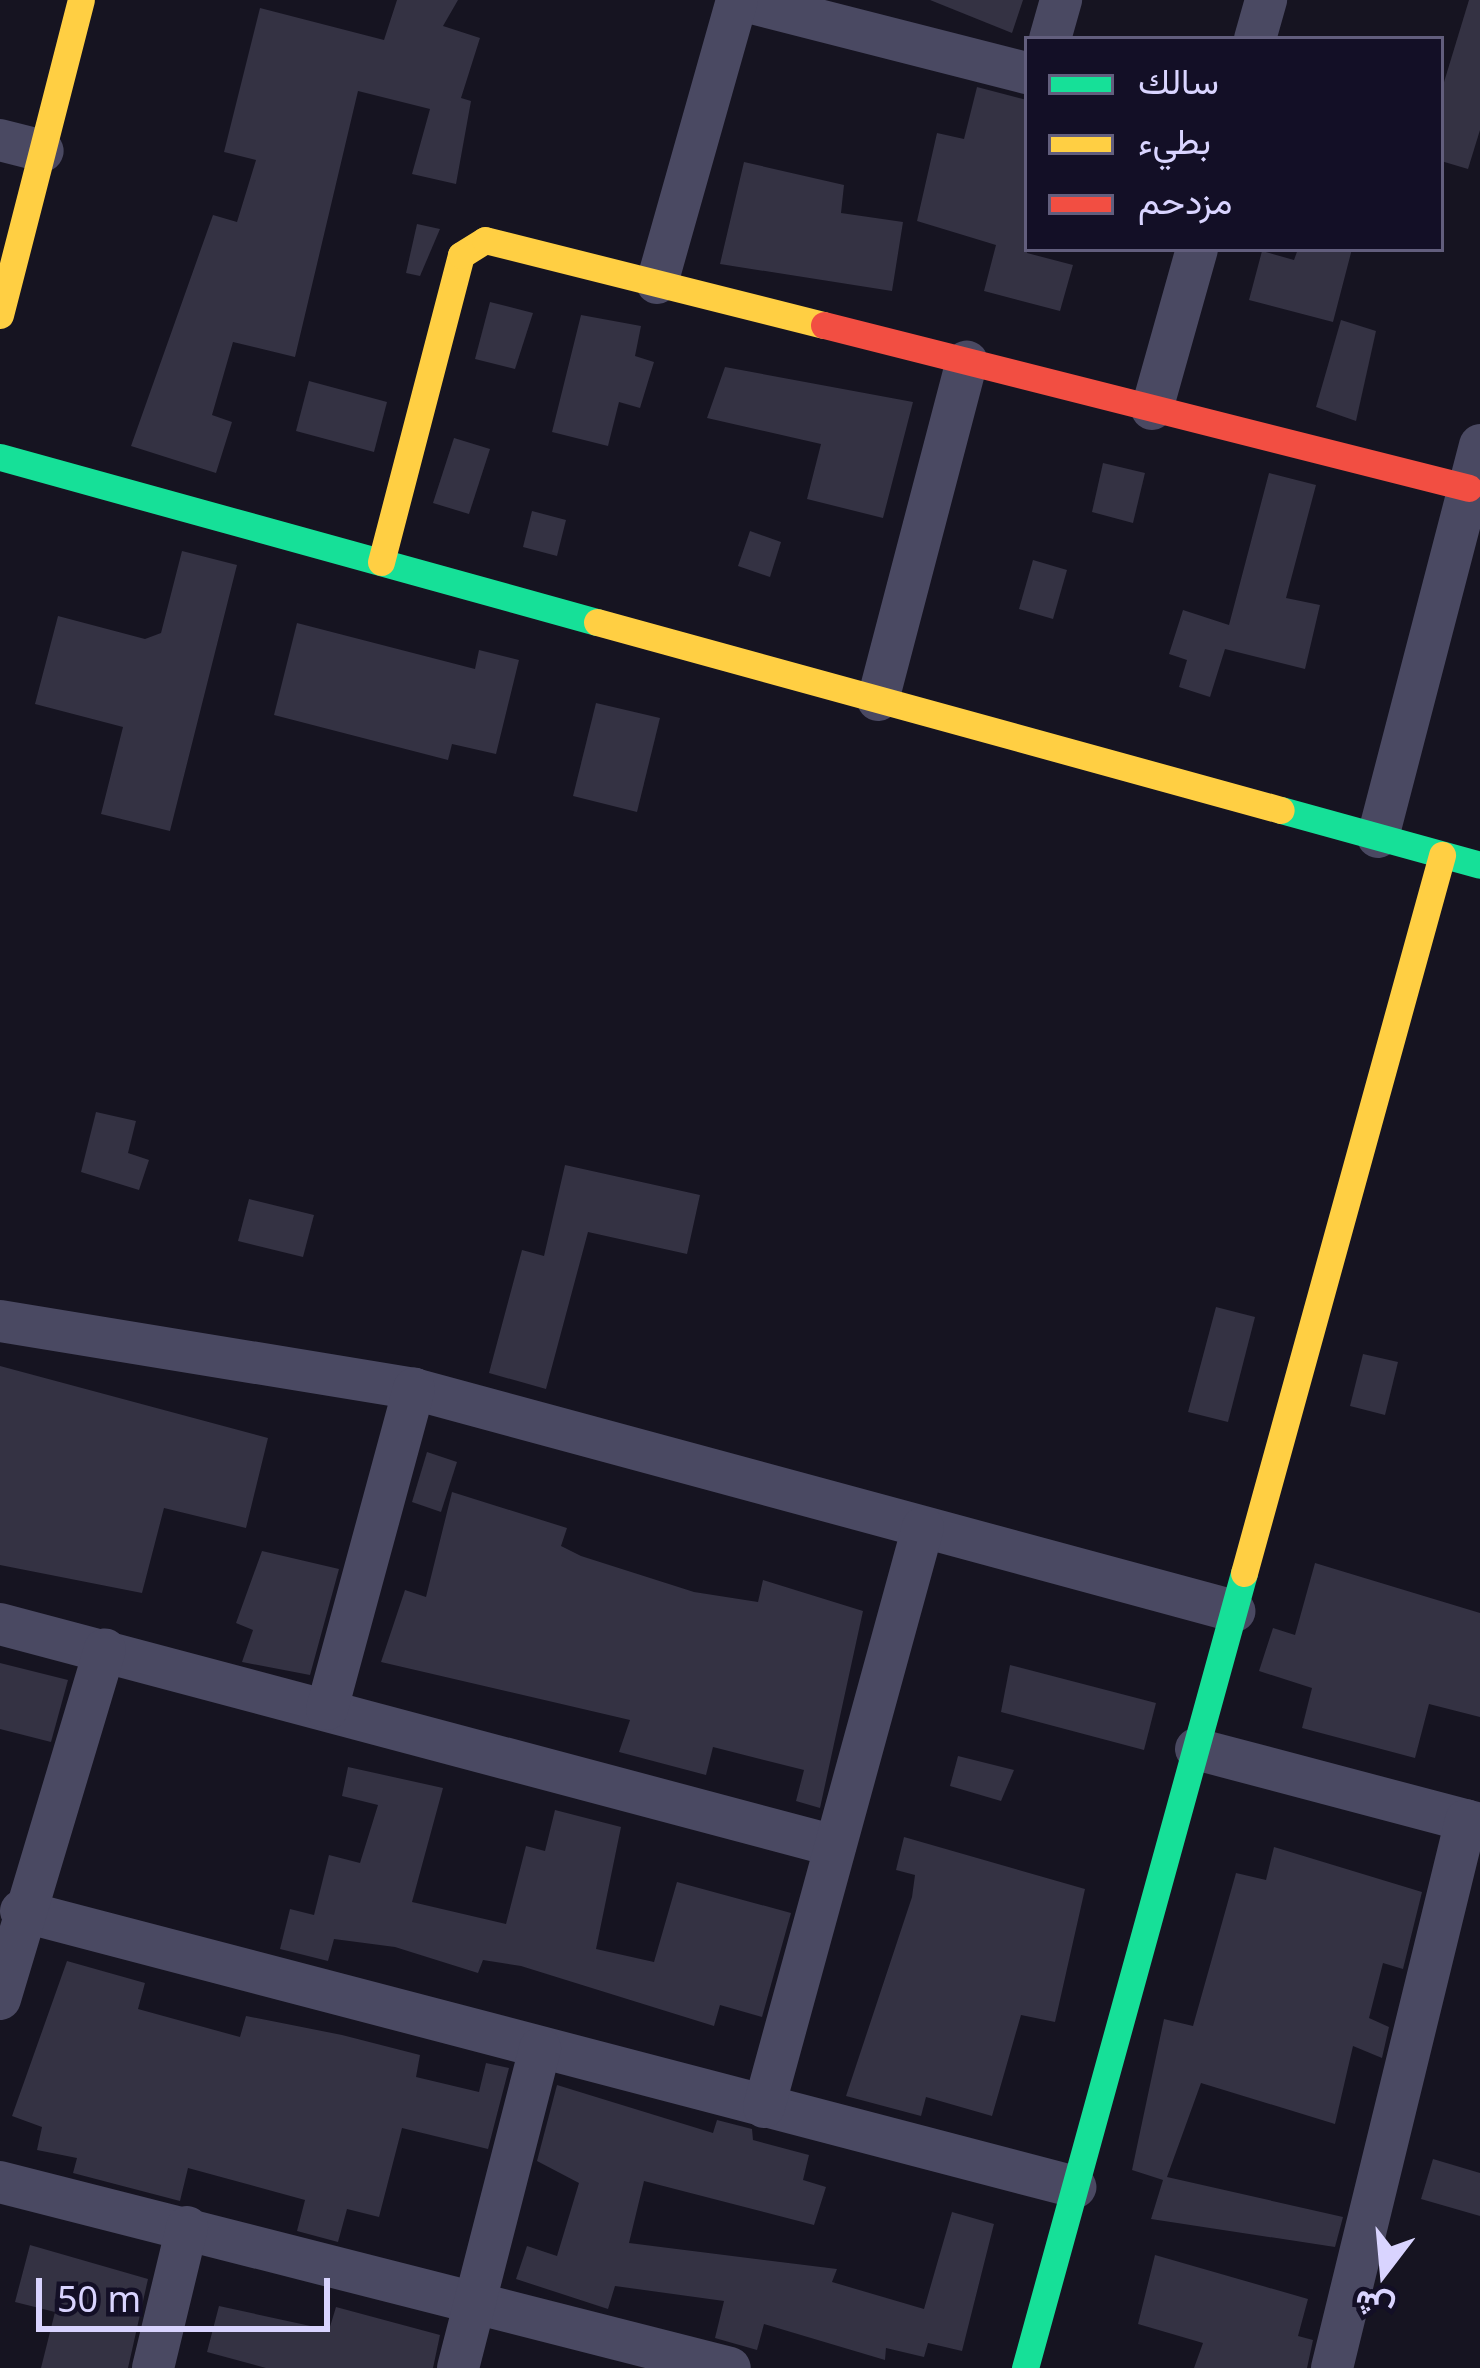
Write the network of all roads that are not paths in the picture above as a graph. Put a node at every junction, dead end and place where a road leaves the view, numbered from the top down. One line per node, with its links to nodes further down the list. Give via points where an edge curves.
1 (82, 0): 9 (street)
2 (739, 0): 7 (street); 11 (street)
3 (1061, 0): 5 (street)
4 (1266, 0): 6 (street)
5 (1051, 36)
6 (1256, 36)
7 (1024, 72)
8 (0, 140): 9 (street)
9 (43, 151): 12 (street)
10 (1195, 252): 14 (street)
11 (657, 283): 13 (street); 18 (street, via 470,244)
12 (0, 315)
13 (967, 361): 14 (street); 19 (street)
14 (1153, 409): 17 (street)
15 (1480, 445): 17 (street)
16 (0, 457): 18 (street)
17 (1469, 488): 20 (street)
18 (381, 562): 19 (street)
19 (878, 700): 20 (street)
20 (1378, 837): 21 (street)
21 (1442, 855): 22 (street); 26 (street)
22 (1480, 865)
23 (0, 1321): 24 (street)
24 (414, 1389): 25 (street); 29 (street)
25 (923, 1527): 26 (street); 32 (street)
26 (1234, 1611): 30 (street)
27 (0, 1624): 28 (street)
28 (105, 1649): 29 (street); 33 (street)
29 (327, 1709): 32 (street)
30 (1196, 1749): 31 (street); 38 (street)
31 (1473, 1822): 45 (street)
32 (836, 1846): 36 (street)
33 (21, 1911): 34 (street); 35 (street)
34 (0, 1999)
35 (540, 2048): 36 (street); 40 (street)
36 (764, 2107): 38 (street)
37 (0, 2182): 39 (street)
38 (1075, 2187): 41 (street)
39 (187, 2228): 40 (street); 42 (street)
40 (474, 2303): 43 (street); 44 (street)
41 (1037, 2366)
42 (153, 2368)
43 (458, 2368)
44 (730, 2368)
45 (1332, 2368)

